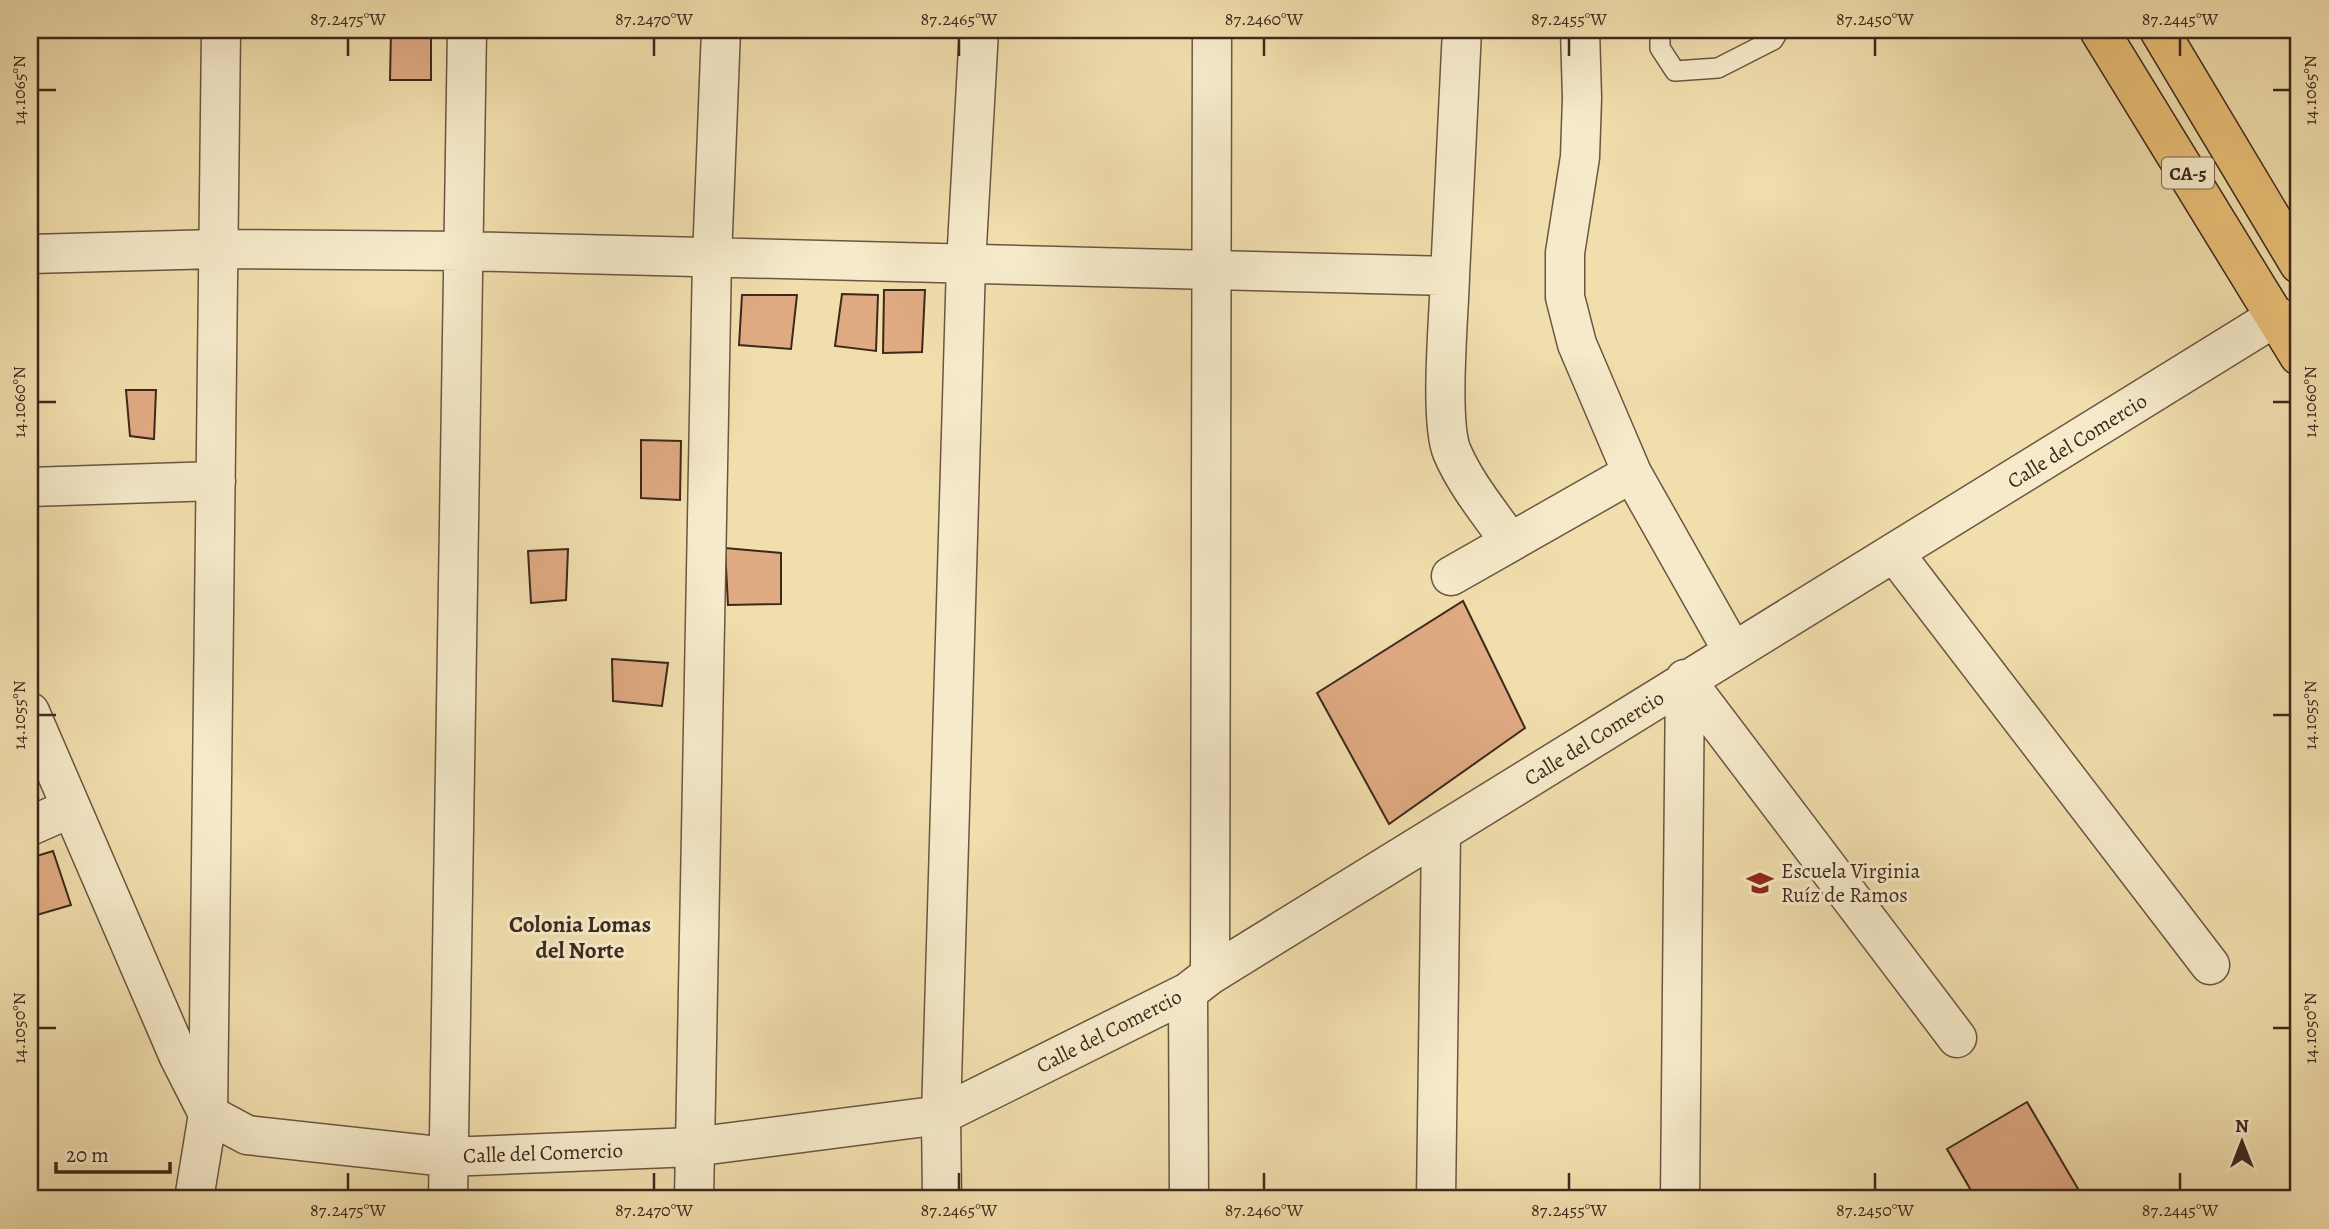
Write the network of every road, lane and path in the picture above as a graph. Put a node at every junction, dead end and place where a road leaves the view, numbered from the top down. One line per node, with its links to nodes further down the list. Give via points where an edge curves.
1 (221, 30): 12 (street)
2 (467, 30): 13 (street)
3 (721, 30): 15 (street)
4 (979, 30): 16 (street)
5 (1212, 30): 18 (street)
6 (1462, 30): 19 (street)
7 (1580, 30): 22 (street, via 1580,157 1565,253 1565,297 1577,344)
8 (1660, 30): 9 (lane, via 1660,48 1675,71 1718,68 1773,40)
9 (1779, 30)
10 (2099, 30): 20 (highway, CA-5)
11 (2159, 30): 17 (highway, CA-5)
12 (217, 248): 13 (street); 14 (street); 23 (street)
13 (463, 251): 15 (street); 40 (street)
14 (30, 254)
15 (712, 258): 16 (street); 39 (street)
16 (966, 264): 18 (street); 38 (street)
17 (2299, 264)
18 (1213, 270): 19 (street); 35 (street)
19 (1450, 276): 25 (street, via 1446,424 1451,450)
20 (2277, 316): 21 (highway, CA-5); 26 (street, Calle del Comercio)
21 (2299, 356)
22 (1632, 473): 25 (street); 28 (street)
23 (216, 481): 24 (street); 37 (street)
24 (30, 487)
25 (1510, 542): 27 (street)
26 (1895, 554): 28 (street, Calle del Comercio); 34 (street)
27 (1451, 576)
28 (1732, 650): 29 (street, Calle del Comercio)
29 (1685, 680): 33 (street, Calle del Comercio); 36 (street); 47 (street)
30 (30, 712): 31 (street)
31 (69, 809): 32 (street); 37 (street)
32 (30, 826)
33 (1441, 835): 35 (street, Calle del Comercio); 46 (street)
34 (2210, 965)
35 (1199, 983): 38 (street, Calle del Comercio); 45 (street)
36 (1957, 1038)
37 (208, 1114): 40 (street, Calle del Comercio, via 247,1135); 41 (street)
38 (941, 1115): 39 (street, Calle del Comercio); 44 (street)
39 (693, 1147): 40 (street, Calle del Comercio); 43 (street)
40 (447, 1157): 42 (street)
41 (194, 1199)
42 (448, 1199)
43 (694, 1199)
44 (942, 1199)
45 (1189, 1199)
46 (1436, 1199)
47 (1680, 1199)

